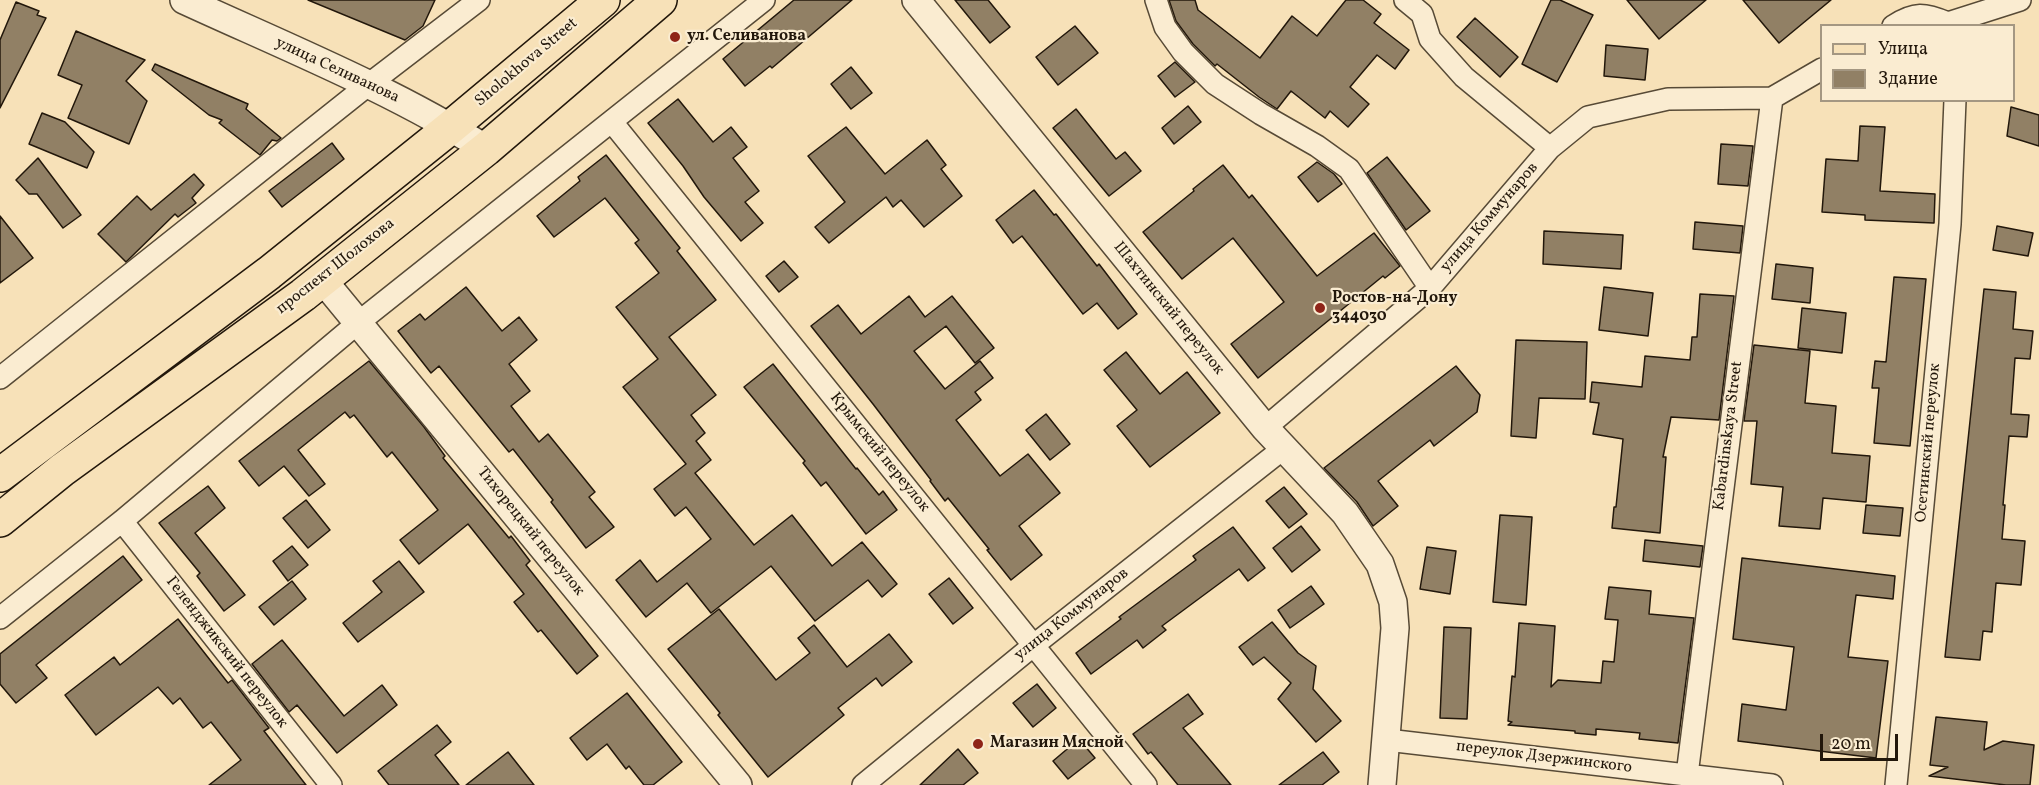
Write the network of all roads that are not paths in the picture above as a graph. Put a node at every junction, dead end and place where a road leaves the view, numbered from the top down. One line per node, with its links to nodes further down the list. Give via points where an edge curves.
1 (184, 0): 15 (street, улица Селиванова)
2 (479, 0): 15 (street)
3 (603, 0): 19 (main road, Sholokhova Street)
4 (660, 0): 21 (main road, проспект Шолохова)
5 (764, 0): 18 (street)
6 (916, 0): 26 (street, Шахтинский переулок)
7 (1156, 0): 23 (street, via 1165,27 1215,84 1349,169)
8 (1405, 0): 11 (street)
9 (1935, 0): 13 (street)
10 (2020, 0): 13 (street)
11 (1421, 7): 20 (street, via 1430,39 1464,77)
12 (1896, 24): 13 (street, via 1907,17 1927,14)
13 (1948, 24)
14 (1820, 70): 16 (street)
15 (368, 85): 19 (street, улица Селиванова); 25 (street)
16 (1772, 98): 20 (street, улица Коммунаров, via 1668,99 1588,117); 34 (street, Kabardinskaya Street)
17 (1955, 102): 41 (street, Осетинский переулок, via 1950,224)
18 (612, 122): 24 (street); 32 (street, Крымский переулок)
19 (451, 127): 21 (street, улица Селиванова); 28 (main road, via 269,273)
20 (1550, 148): 23 (street, улица Коммунаров)
21 (486, 149): 22 (main road, проспект Шолохова)
22 (322, 279): 24 (street, Тихорецкий переулок); 29 (main road, проспект Шолохова)
23 (1430, 288): 26 (street, улица Коммунаров)
24 (359, 322): 30 (street); 36 (street, Тихорецкий переулок)
25 (0, 378)
26 (1265, 428): 27 (street, Шахтинский переулок)
27 (1284, 448): 32 (street, улица Коммунаров); 33 (street, Шахтинский переулок, via 1345,513 1380,564 1393,602 1395,628)
28 (0, 475)
29 (0, 520)
30 (122, 521): 31 (street); 35 (street, Геленджикский переулок)
31 (0, 618)
32 (1034, 645): 37 (street, улица Коммунаров); 38 (street, Крымский переулок)
33 (1387, 740): 34 (street, переулок Дзержинского); 39 (street, Шахтинский переулок)
34 (1687, 775): 40 (street, переулок Дзержинского)
35 (331, 785)
36 (738, 785)
37 (863, 785)
38 (1146, 785)
39 (1382, 785)
40 (1772, 785)
41 (1896, 785)

